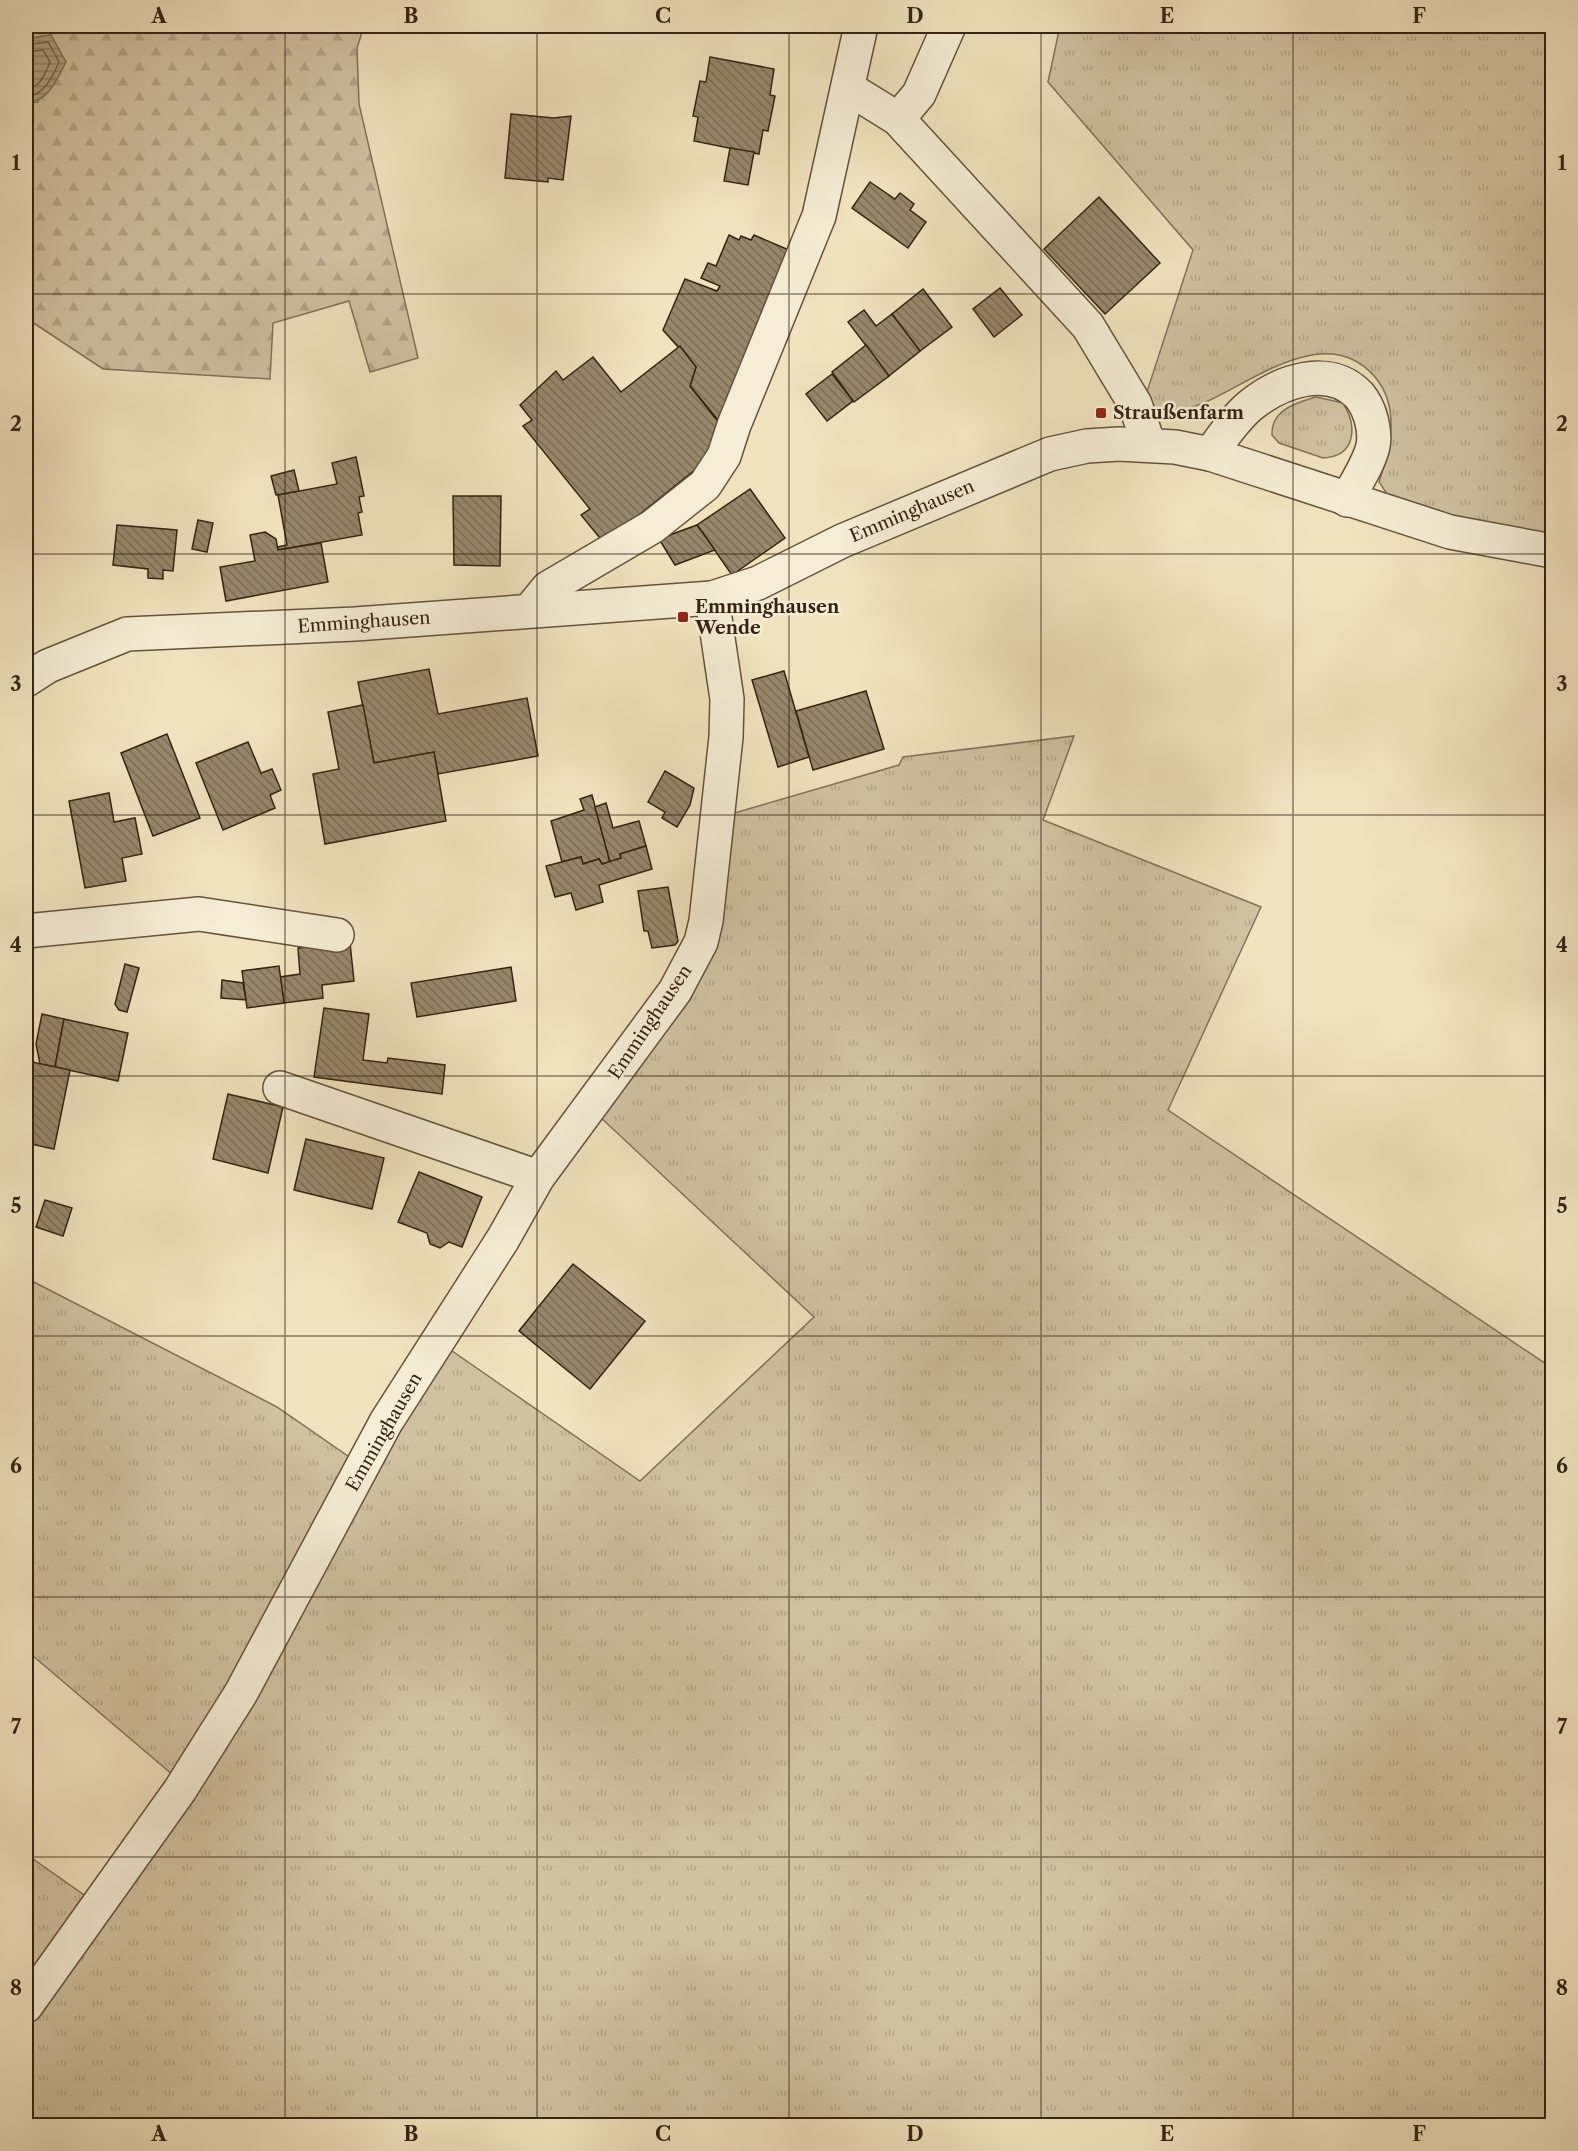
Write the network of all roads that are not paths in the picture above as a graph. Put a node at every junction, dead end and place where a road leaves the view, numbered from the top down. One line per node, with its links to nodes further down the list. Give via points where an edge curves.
1 (861, 26): 3 (street)
2 (949, 26): 4 (street, via 919,94)
3 (848, 88): 4 (street); 10 (street, via 819,216 724,456 705,485 682,505 548,588)
4 (898, 119): 5 (street, via 1088,326 1135,404)
5 (1134, 445): 6 (street, Emminghausen); 9 (street, Emminghausen, via 1087,446 1050,454 842,541 758,583)
6 (1210, 454): 7 (street, Emminghausen); 7 (street, via 1252,404 1306,378 1328,377 1360,396 1374,432 1373,448)
7 (1347, 500): 8 (street, Emminghausen, via 1450,532)
8 (1552, 551)
9 (712, 598): 10 (street, Emminghausen); 15 (street, Emminghausen, via 727,699 726,737 701,942 689,969 648,1030)
10 (530, 610): 11 (street, Emminghausen, via 356,624 127,634 48,666)
11 (26, 680)
12 (26, 931): 13 (street, via 199,914)
13 (337, 935)
14 (280, 1088): 15 (street)
15 (538, 1177): 16 (street, Emminghausen, via 386,1422 242,1693 180,1790)
16 (26, 2006)

